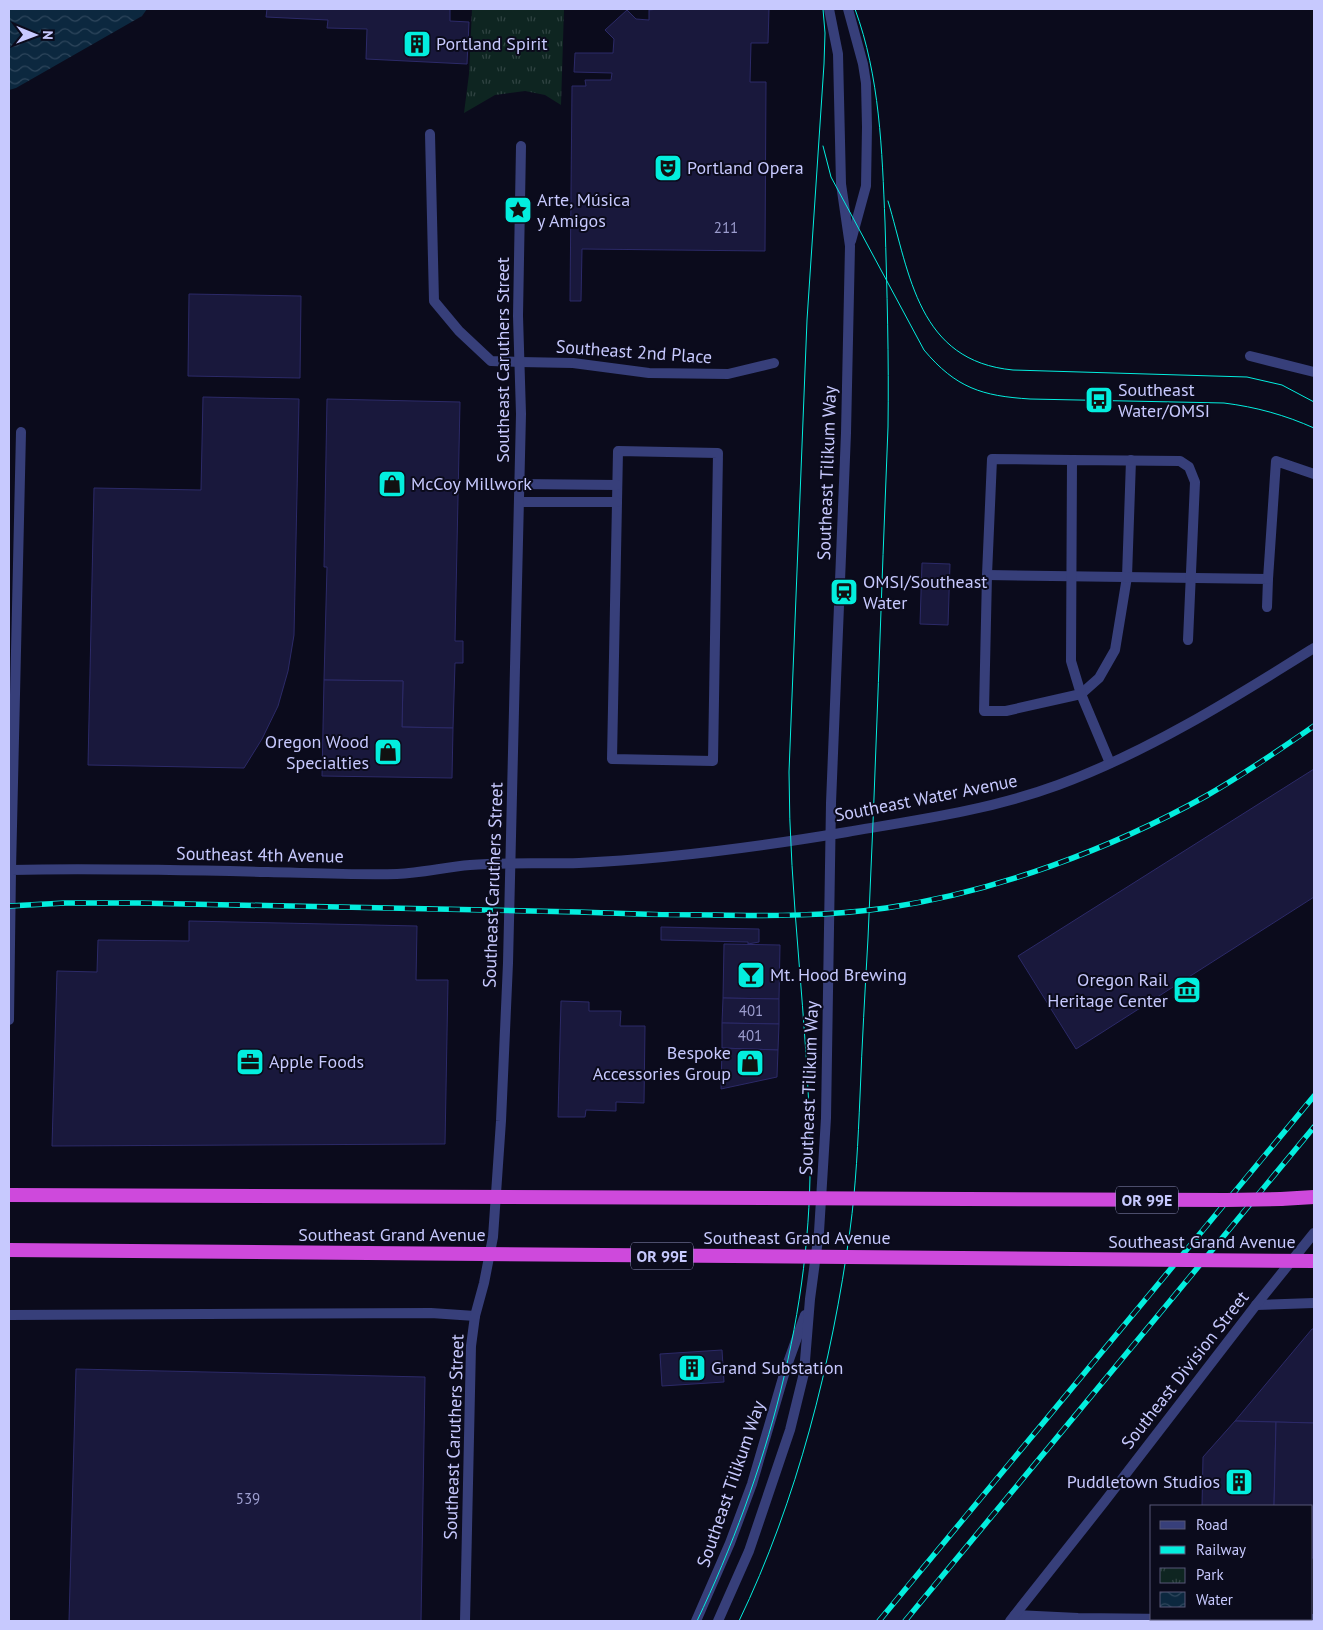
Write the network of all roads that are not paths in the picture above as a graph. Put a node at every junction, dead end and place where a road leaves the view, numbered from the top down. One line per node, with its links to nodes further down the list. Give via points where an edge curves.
1 (829, 9): 5 (street, Southeast Tilikum Way, via 838,54 841,184)
2 (848, 9): 5 (street, Southeast Tilikum Way, via 863,64 867,127 866,186)
3 (430, 134): 7 (street, Southeast 2nd Place, via 434,301 459,331 491,361)
4 (522, 146): 7 (street, Southeast Caruthers Street)
5 (850, 246): 28 (street, Southeast Tilikum Way)
6 (1250, 356): 9 (street)
7 (520, 362): 8 (street, Southeast 2nd Place, via 573,363 649,373 728,374); 14 (street, Southeast Caruthers Street)
8 (774, 363)
9 (1314, 372)
10 (21, 432): 30 (street)
11 (1072, 460): 12 (street); 18 (street, via 992,459); 19 (street)
12 (1131, 460): 20 (street); 21 (street, via 1180,461 1189,467 1196,482)
13 (1314, 474): 22 (street, via 1276,461)
14 (520, 484): 15 (street); 16 (street, Southeast Caruthers Street)
15 (617, 485): 17 (street); 17 (street, via 618,451 718,452 713,761 612,759)
16 (519, 502): 17 (street); 29 (street, Southeast Caruthers Street)
17 (617, 502)
18 (987, 575): 19 (street); 26 (street, via 984,711 1006,711)
19 (1071, 576): 20 (street); 26 (street, via 1071,661)
20 (1126, 577): 21 (street); 26 (street, via 1115,650 1099,678)
21 (1191, 578): 22 (street); 24 (street)
22 (1268, 579): 23 (street)
23 (1267, 607)
24 (1188, 640)
25 (1314, 648): 27 (street, Southeast Water Avenue, via 1213,710)
26 (1081, 694): 27 (street)
27 (1110, 763): 28 (street, Southeast Water Avenue, via 1056,786 1016,798 939,816)
28 (830, 834): 29 (street, Southeast Water Avenue, via 683,855); 37 (street, Southeast Tilikum Way, via 826,1118 819,1232)
29 (510, 864): 30 (street, Southeast 4th Avenue, via 472,864 400,874 86,868); 41 (street, Southeast Caruthers Street, via 508,973 493,1237)
30 (10, 870): 31 (street)
31 (9, 1020)
32 (9, 1194): 33 (highway, OR 99E, bridge, via 1216,1200)
33 (1314, 1197)
34 (1314, 1233): 39 (street, Southeast Division Street)
35 (9, 1250): 36 (highway, Southeast Grand Avenue / OR 99E, bridge)
36 (1314, 1261)
37 (810, 1300): 45 (street, Southeast Tilikum Way, via 752,1484); 46 (street, Southeast Tilikum Way, via 804,1373 790,1430 749,1551)
38 (1314, 1303): 39 (street)
39 (1256, 1305): 42 (street, Southeast Division Street)
40 (9, 1315): 41 (street, via 431,1313)
41 (475, 1316): 44 (street, Southeast Caruthers Street, via 471,1346)
42 (1012, 1618): 43 (street)
43 (1150, 1620)
44 (465, 1621)
45 (696, 1621)
46 (718, 1621)

